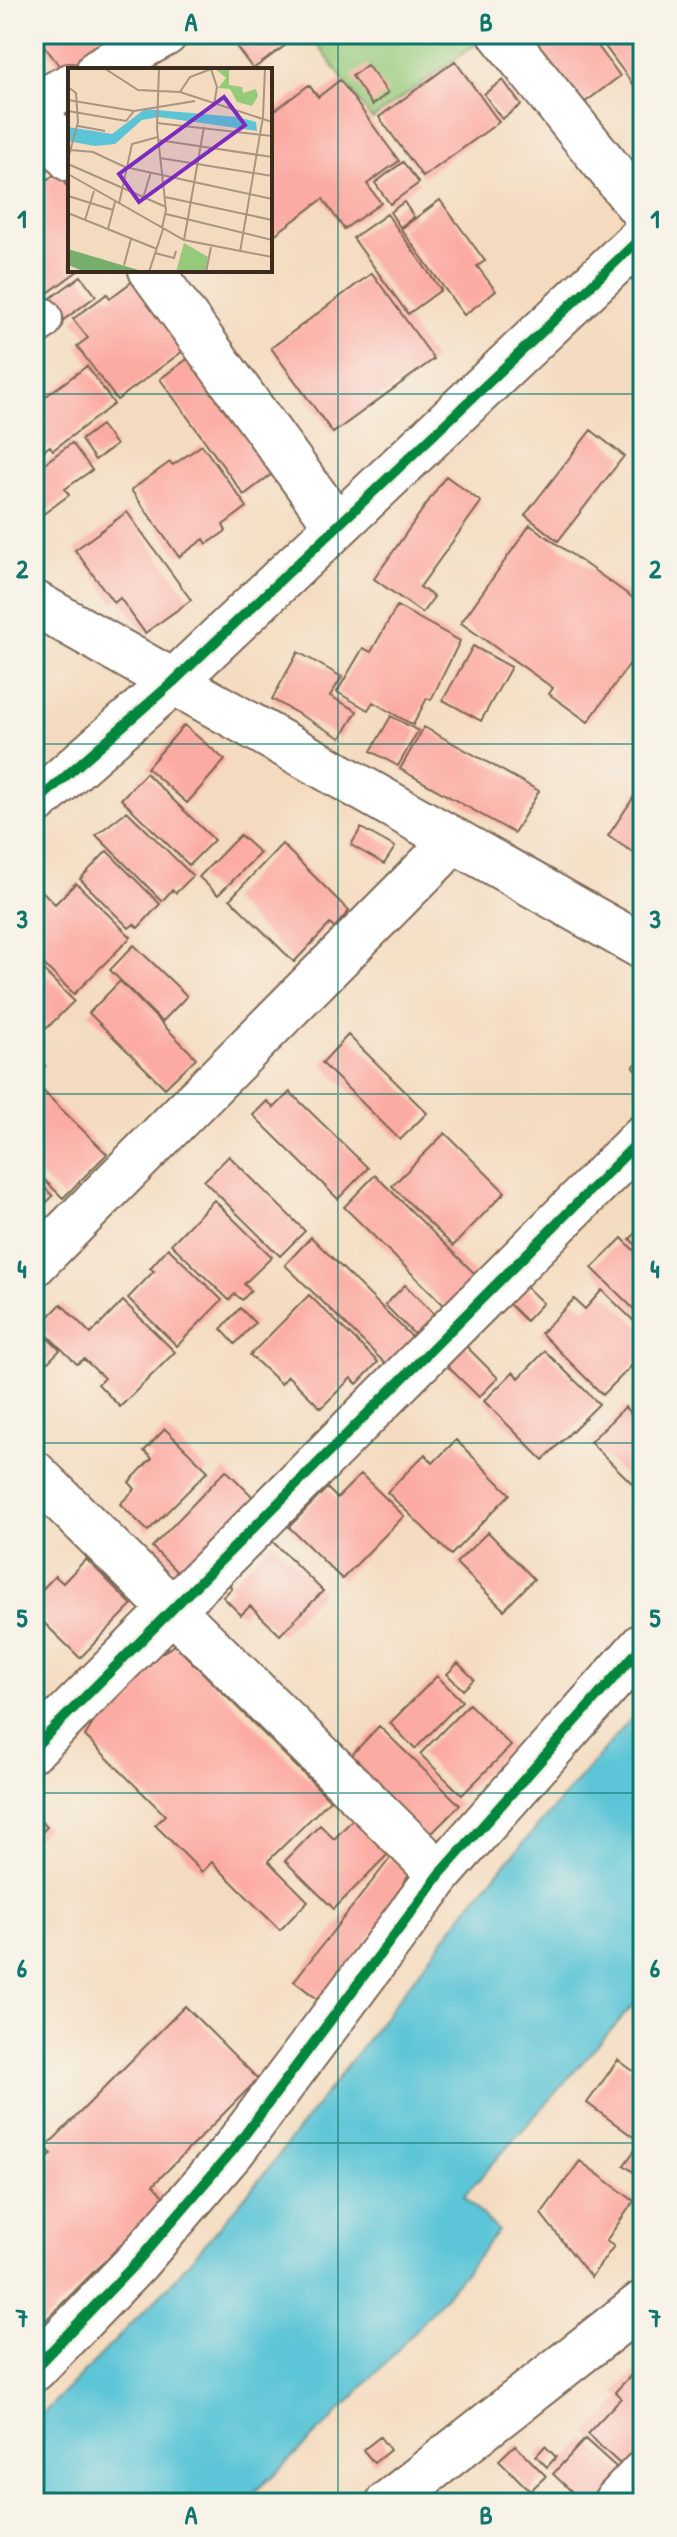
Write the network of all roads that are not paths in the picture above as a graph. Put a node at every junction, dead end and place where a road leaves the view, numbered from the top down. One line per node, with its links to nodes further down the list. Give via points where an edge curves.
1 (165, 34): 3 (street)
2 (501, 34): 7 (street)
3 (103, 68)
4 (68, 87): 5 (street)
5 (34, 107): 6 (street)
6 (68, 156)
7 (643, 211)
8 (643, 236): 10 (street)
9 (152, 272): 10 (street)
10 (337, 526): 12 (street)
11 (34, 603): 12 (street)
12 (173, 682): 13 (street); 14 (street)
13 (34, 804)
14 (449, 837): 15 (street); 17 (street, via 437,858)
15 (643, 947)
16 (643, 1137): 19 (street)
17 (34, 1264)
18 (34, 1473): 19 (street)
19 (172, 1609): 21 (street); 22 (street)
20 (643, 1645): 22 (street)
21 (34, 1748)
22 (440, 1874): 24 (street, via 234,2149 137,2262)
23 (643, 2303): 26 (street)
24 (34, 2369)
25 (643, 2473): 27 (street)
26 (388, 2503)
27 (615, 2503)

